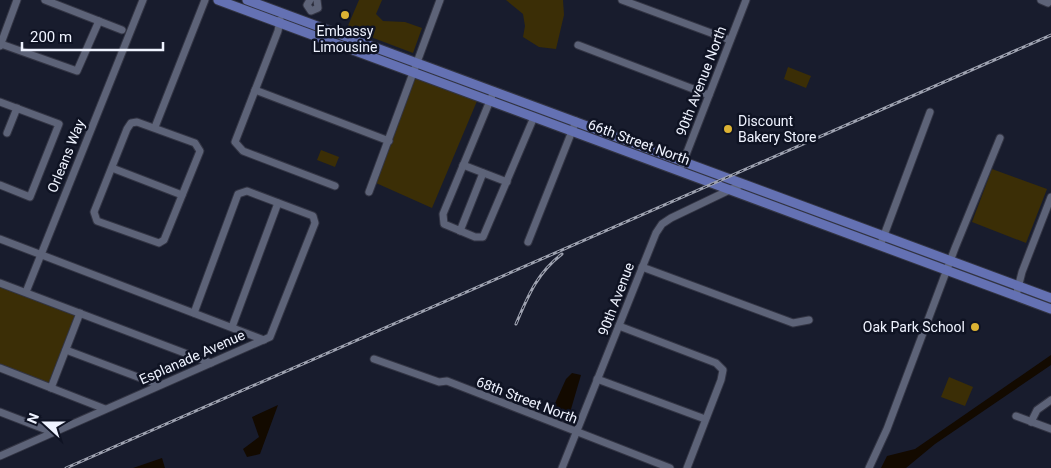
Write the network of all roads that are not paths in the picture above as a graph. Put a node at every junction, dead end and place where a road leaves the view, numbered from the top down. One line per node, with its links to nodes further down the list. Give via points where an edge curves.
1 (18, 0): 19 (street)
2 (45, 0): 14 (street)
3 (143, 0): 57 (street, Orleans Way)
4 (205, 0): 31 (street)
5 (218, 0): 13 (main road, 66th Street North)
6 (247, 0): 13 (main road, 66th Street North)
7 (310, 0): 12 (street, via 307,5)
8 (316, 0): 12 (street)
9 (440, 0): 20 (street)
10 (622, 0): 17 (street)
11 (746, 0): 17 (street, 90th Avenue North)
12 (311, 11): 15 (street)
13 (281, 18): 15 (main road, 66th Street North); 21 (main road, 66th Street North); 22 (street)
14 (99, 21): 16 (street); 19 (street, via 77,71)
15 (307, 22): 20 (main road, 66th Street North)
16 (122, 30)
17 (730, 40): 24 (street, 90th Avenue North)
18 (578, 45): 24 (street)
19 (0, 46)
20 (417, 62): 21 (street); 23 (main road, 66th Street North)
21 (413, 72): 25 (main road, 66th Street North); 35 (street)
22 (255, 90): 35 (street); 44 (street, via 235,137 236,146)
23 (494, 92): 25 (street); 30 (main road, 66th Street North)
24 (709, 95): 36 (street, 90th Avenue North)
25 (490, 101): 29 (main road, 66th Street North); 37 (street)
26 (0, 102): 27 (street)
27 (17, 108): 33 (street); 43 (street, via 59,124 30,197)
28 (930, 112): 53 (street)
29 (534, 117): 32 (main road, 66th Street North); 41 (street)
30 (576, 121): 32 (street); 36 (main road, 66th Street North)
31 (155, 127): 38 (street, via 131,123); 47 (street, via 198,146 200,151)
32 (572, 132): 39 (main road, 66th Street North); 55 (street)
33 (7, 133)
34 (1000, 138): 58 (street)
35 (389, 141): 46 (street)
36 (684, 162): 39 (street, 90th Avenue North); 42 (main road, 66th Street North)
37 (464, 165): 40 (street); 52 (street, via 442,218 444,224)
38 (112, 168): 47 (street); 47 (street, via 94,212 97,221 159,243 164,240)
39 (680, 171): 45 (main road, 66th Street North)
40 (483, 172): 41 (street); 52 (street)
41 (507, 182): 52 (street, via 483,237)
42 (742, 184): 45 (street, 90th Avenue); 50 (main road, 66th Street North)
43 (0, 186)
44 (335, 186)
45 (730, 191): 51 (main road, 66th Street North); 59 (street, 90th Avenue, via 662,224 650,243)
46 (369, 192)
47 (182, 195)
48 (1051, 197): 62 (street, via 1022,272)
49 (278, 203): 68 (street, via 247,191 238,194); 71 (street); 72 (street, Esplanade Avenue, via 308,213 315,223 273,334)
50 (818, 212): 51 (main road); 53 (main road, 66th Street North)
51 (814, 222): 56 (main road, 66th Street North)
52 (460, 231)
53 (884, 236): 56 (street); 58 (main road, 66th Street North)
54 (0, 239): 57 (street)
55 (528, 242)
56 (880, 246): 60 (main road, 66th Street North)
57 (40, 254): 63 (street, Orleans Way); 68 (street)
58 (950, 261): 60 (street); 62 (main road, 66th Street North)
59 (642, 267): 69 (street, via 793,323); 70 (street, 90th Avenue)
60 (947, 271): 64 (main road, 66th Street North); 93 (street)
61 (0, 283): 63 (street)
62 (1020, 286): 64 (street); 65 (main road, 66th Street North)
63 (26, 292): 67 (street)
64 (1016, 296): 66 (main road, 66th Street North)
65 (1051, 298)
66 (1051, 309)
67 (80, 312): 73 (street); 75 (street)
68 (194, 312): 71 (street)
69 (809, 320)
70 (619, 326): 77 (street, 90th Avenue); 84 (street, via 720,366 723,375)
71 (232, 327): 72 (street)
72 (264, 340): 75 (street, Esplanade Avenue)
73 (66, 350): 78 (street); 79 (street)
74 (374, 359): 88 (street, 68th Street North, via 447,382)
75 (211, 363): 78 (street, Esplanade Avenue)
76 (0, 368): 79 (street)
77 (597, 379): 84 (street); 88 (street, 90th Avenue)
78 (159, 385): 81 (street, Esplanade Avenue)
79 (51, 388): 81 (street)
80 (1051, 400): 85 (street, via 1037,410)
81 (105, 409): 87 (street, Esplanade Avenue)
82 (0, 412): 87 (street)
83 (1016, 416): 85 (street)
84 (706, 419): 92 (street)
85 (1031, 422): 86 (street)
86 (1051, 429)
87 (52, 432): 89 (street, Esplanade Avenue)
88 (576, 432): 90 (street, 90th Avenue); 91 (street, 68th Street North)
89 (0, 456)
90 (562, 468)
91 (670, 468)
92 (687, 468)
93 (869, 468)

